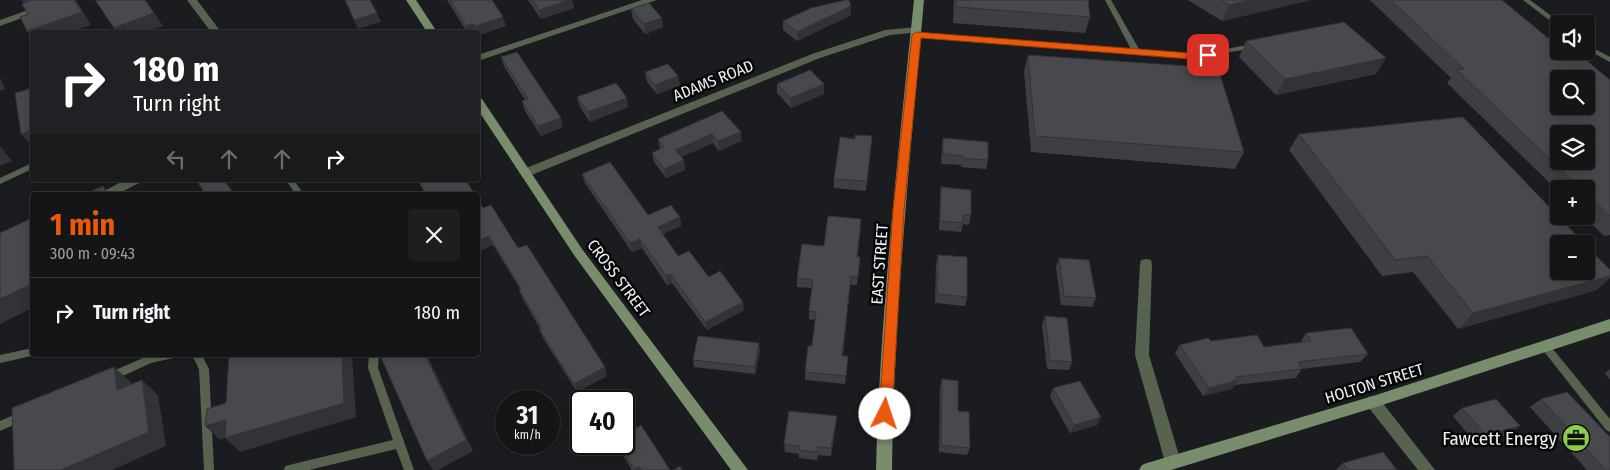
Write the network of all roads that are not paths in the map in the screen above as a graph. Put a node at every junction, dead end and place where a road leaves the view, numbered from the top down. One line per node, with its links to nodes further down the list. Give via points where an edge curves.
1 (66, 0): 9 (street)
2 (192, 0): 10 (street)
3 (411, 0): 11 (street)
4 (652, 0): 16 (street)
5 (919, 0): 12 (street, EAST STREET)
6 (1108, 0): 15 (lane)
7 (1526, 0): 8 (lane)
8 (1550, 18)
9 (0, 23)
10 (214, 30)
11 (431, 30)
12 (916, 32): 15 (lane); 20 (street, ADAMS ROAD, via 889,32 816,56); 43 (street, EAST STREET, via 899,210)
13 (1258, 46): 15 (lane, via 1202,56)
14 (1595, 51): 17 (lane)
15 (1136, 52)
16 (480, 57)
17 (1610, 60)
18 (480, 105): 20 (street, CROSS STREET)
19 (30, 167): 21 (lane)
20 (525, 173): 42 (street, CROSS STREET, via 578,252)
21 (0, 181)
22 (131, 182): 23 (street)
23 (112, 192)
24 (1146, 264): 38 (street, via 1142,355)
25 (1610, 325): 26 (street, HOLTON STREET)
26 (1545, 346): 33 (street, HOLTON STREET); 36 (lane)
27 (28, 353): 31 (lane)
28 (160, 357): 32 (lane)
29 (199, 357): 39 (lane, via 204,369)
30 (374, 357): 37 (lane, via 373,368)
31 (0, 359)
32 (97, 383)
33 (1373, 402): 38 (street, HOLTON STREET); 45 (street)
34 (35, 410): 35 (lane)
35 (0, 426)
36 (1610, 427)
37 (399, 443): 40 (lane); 41 (lane)
38 (1173, 462): 44 (street, HOLTON STREET)
39 (209, 470)
40 (289, 470)
41 (408, 470)
42 (740, 470)
43 (884, 470)
44 (1147, 470)
45 (1428, 470)

